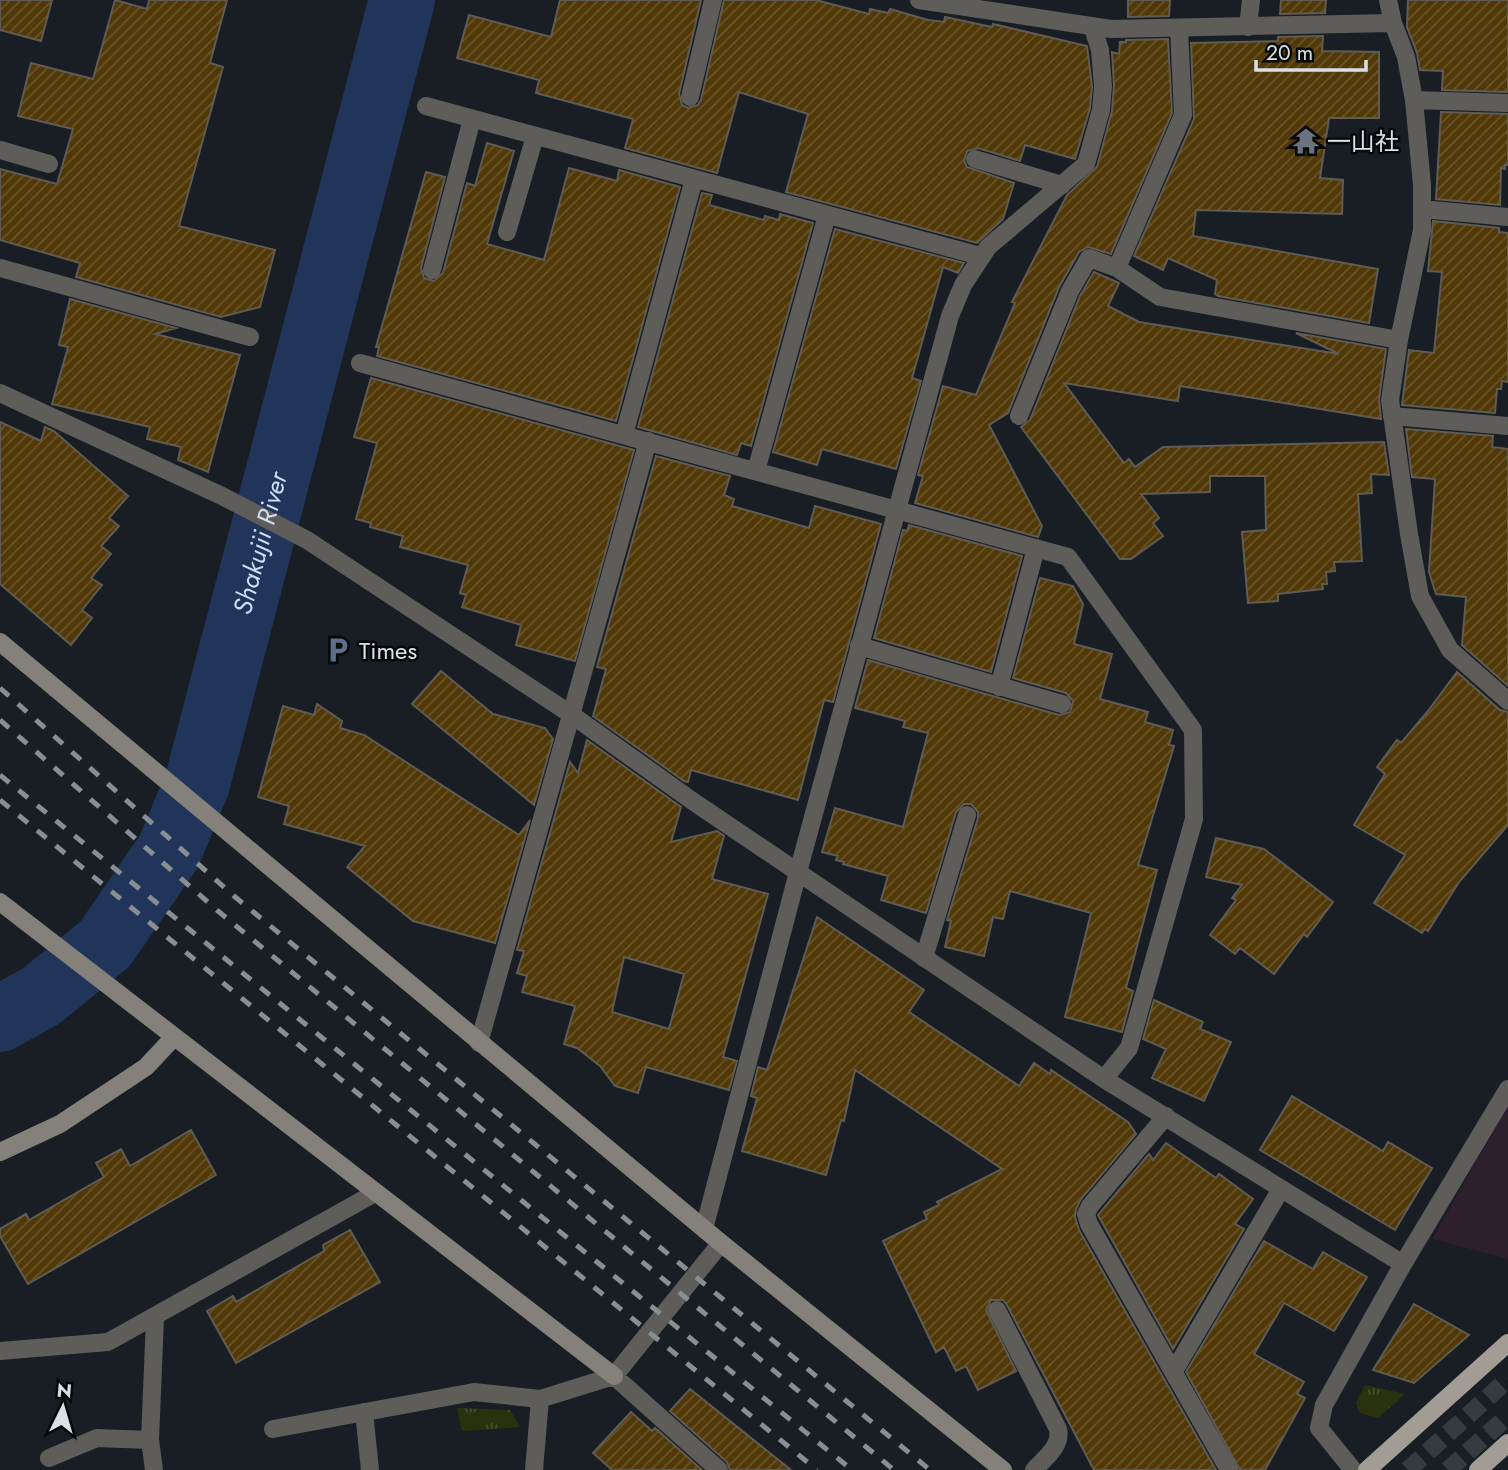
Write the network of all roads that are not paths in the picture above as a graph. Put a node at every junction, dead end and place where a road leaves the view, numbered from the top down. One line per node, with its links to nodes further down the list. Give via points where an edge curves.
1 (713, 0): 10 (street)
2 (919, 0): 5 (street)
3 (1251, 0): 7 (street)
4 (1388, 0): 6 (street)
5 (944, 2): 8 (street)
6 (1393, 23): 7 (street); 11 (street, via 1406,57)
7 (1248, 27): 9 (street)
8 (1093, 28): 9 (street); 20 (street, via 1100,50 1101,110 1086,164)
9 (1179, 28): 27 (street, via 1182,115)
10 (690, 97)
11 (1414, 100): 12 (street); 21 (street)
12 (1508, 103)
13 (426, 106): 14 (street)
14 (472, 119): 15 (street); 28 (street)
15 (535, 136): 19 (street); 24 (street)
16 (0, 150): 18 (street)
17 (975, 159): 20 (street)
18 (50, 164)
19 (694, 179): 22 (street); 36 (street)
20 (1062, 185): 25 (street)
21 (1422, 209): 23 (street); 30 (street, via 1422,230)
22 (827, 215): 25 (street); 38 (street)
23 (1508, 218)
24 (507, 232)
25 (980, 256): 39 (street, via 950,316)
26 (0, 268): 29 (street)
27 (1117, 268): 30 (street, via 1160,297); 33 (street, via 1089,258 1070,291)
28 (432, 270)
29 (250, 337)
30 (1399, 340): 34 (street)
31 (360, 363): 36 (street)
32 (0, 393): 46 (street, via 307,540)
33 (1019, 416)
34 (1392, 416): 35 (street); 44 (street, via 1420,596 1450,650)
35 (1508, 426)
36 (624, 435): 37 (street)
37 (648, 441): 38 (street); 46 (street)
38 (756, 471): 39 (street)
39 (897, 510): 40 (street); 42 (street)
40 (1036, 548): 43 (street); 53 (street, via 1068,557 1193,730 1194,819 1129,1048)
41 (0, 642): 52 (street)
42 (859, 646): 43 (street); 48 (street)
43 (999, 687): 45 (street)
44 (1508, 701)
45 (1062, 704)
46 (572, 715): 48 (street); 52 (street)
47 (967, 815): 50 (street)
48 (797, 872): 50 (street); 59 (street)
49 (0, 902): 51 (street)
50 (924, 958): 53 (street)
51 (174, 1037): 56 (street, via 146,1067 60,1124); 58 (street)
52 (479, 1043): 59 (street)
53 (1104, 1079): 55 (street)
54 (1508, 1089): 61 (street)
55 (1166, 1116): 57 (street); 66 (street, via 1086,1214)
56 (0, 1152)
57 (1281, 1189): 61 (street); 66 (street)
58 (374, 1193): 63 (street); 67 (street)
59 (704, 1229): 60 (street)
60 (722, 1243): 67 (street); 78 (street)
61 (1403, 1264): 81 (street, via 1324,1405 1319,1428)
62 (997, 1310): 79 (street, via 1058,1429 1057,1445)
63 (155, 1318): 65 (street, via 108,1342); 71 (street)
64 (1508, 1343): 82 (main road)
65 (0, 1351)
66 (1174, 1371): 80 (street)
67 (614, 1376): 68 (street); 77 (street)
68 (540, 1399): 69 (street, via 474,1392); 76 (street)
69 (364, 1412): 70 (street); 75 (street)
70 (273, 1429)
71 (150, 1440): 73 (street, via 97,1438); 74 (street)
72 (1508, 1443): 83 (main road)
73 (48, 1458)
74 (153, 1470)
75 (370, 1470)
76 (534, 1470)
77 (719, 1470)
78 (1003, 1470)
79 (1034, 1470)
80 (1229, 1470)
81 (1353, 1470)
82 (1367, 1470)
83 (1478, 1470)

